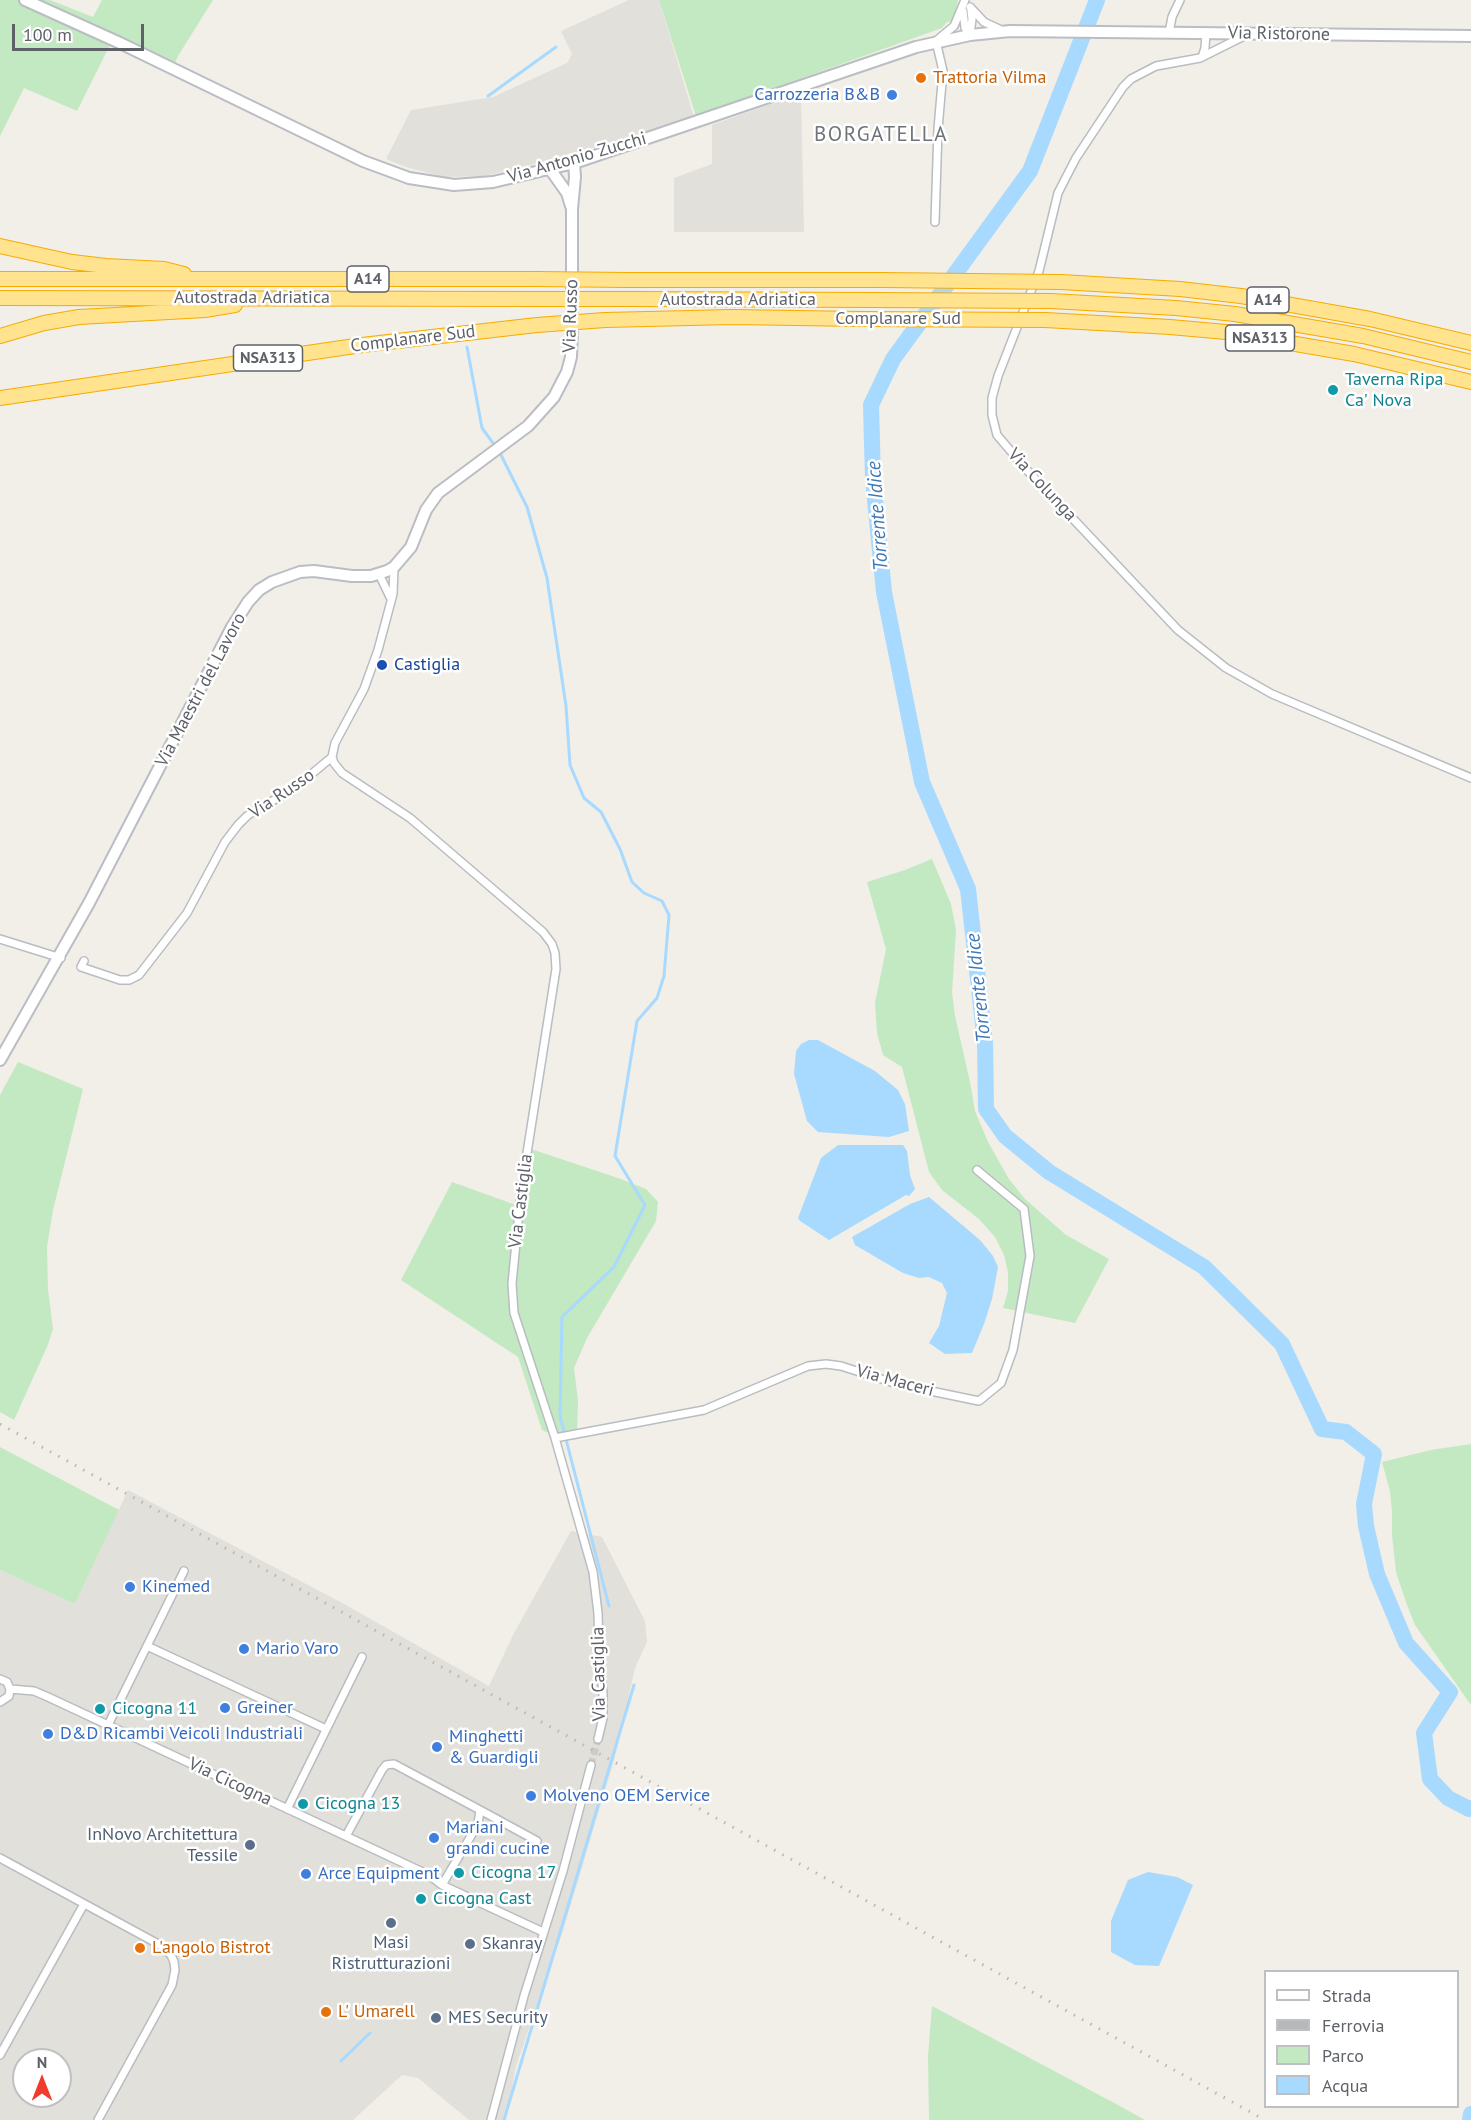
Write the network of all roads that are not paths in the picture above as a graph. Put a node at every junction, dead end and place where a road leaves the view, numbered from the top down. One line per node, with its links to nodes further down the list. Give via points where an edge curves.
1 (26, 0): 16 (main road, Via Antonio Zucchi, via 363,161 409,178 436,184 473,185)
2 (1180, 0): 6 (street)
3 (966, 3): 4 (street, Via Antonio Zucchi, via 984,22); 10 (street, via 963,23); 12 (street, Via Antonio Zucchi, via 954,26)
4 (1012, 31): 5 (main road, Via Antonio Zucchi); 10 (main road, Via Antonio Zucchi)
5 (1087, 32): 6 (main road, Via Ristorone)
6 (1169, 33): 7 (main road, Via Ristorone)
7 (1206, 33): 8 (main road, Via Ristorone); 14 (street)
8 (1219, 33): 9 (main road, Via Ristorone); 13 (street)
9 (1249, 33): 11 (main road, Via Ristorone); 13 (street, Via Colunga)
10 (970, 34): 12 (main road, Via Antonio Zucchi)
11 (1471, 36)
12 (936, 41): 15 (main road, Via Antonio Zucchi); 18 (street, via 943,72)
13 (1217, 50): 14 (street, Via Colunga)
14 (1200, 58): 33 (street, Via Colunga, via 1156,66 1131,79 1076,158 1059,194 1039,271 998,376 992,398 997,435 1178,630 1226,668 1272,693)
15 (574, 162): 16 (main road, Via Antonio Zucchi); 17 (main road, Via Russo)
16 (550, 169): 17 (main road, Via Russo, via 567,193)
17 (572, 209): 29 (main road, Via Russo, via 572,332 570,357 560,387 528,426 438,493 426,510 411,547)
18 (935, 222)
19 (0, 246): 21 (highway, via 72,262 164,269)
20 (0, 279): 21 (highway, Autostrada Adriatica / A14)
21 (201, 279): 25 (highway, Autostrada Adriatica / A14, bridge, via 1061,282 1241,296 1370,319)
22 (0, 298): 23 (highway, Autostrada Adriatica / A14)
23 (260, 299): 24 (highway, via 205,310 79,317); 26 (highway, Autostrada Adriatica / A14, bridge, via 1051,301 1235,314 1363,336)
24 (0, 336)
25 (1471, 343)
26 (1471, 362)
27 (1471, 382): 28 (highway, Complanare Sud / NSA313, bridge, via 1354,354 1170,327 1045,320 720,317 537,325 362,345)
28 (0, 398)
29 (394, 567): 30 (main road, Via Russo); 31 (street, Via Russo)
30 (379, 574): 31 (street); 35 (main road, Via Maestri del Lavoro, via 300,572 272,582 248,602)
31 (391, 602): 32 (street, Via Russo, via 369,676 335,743)
32 (332, 757): 36 (street, Via Russo, via 291,791 242,820 225,842 187,913 139,975 129,980 111,978 81,967); 39 (street, Via Castiglia, via 342,773 410,818 543,932 552,944 556,969 521,1191 512,1284 514,1313)
33 (1471, 778)
34 (0, 939): 35 (street)
35 (61, 958): 37 (main road, Via Maestri del Lavoro)
36 (84, 962)
37 (0, 1060)
38 (977, 1170): 39 (street, Via Maceri, via 1024,1209 1030,1256 1013,1350 1001,1383 979,1401 826,1364 808,1366 704,1410)
39 (562, 1436): 48 (street, Via Castiglia, via 593,1572 598,1613 603,1694)
40 (184, 1571): 41 (street)
41 (147, 1646): 46 (street); 47 (street)
42 (362, 1657): 47 (street, Via Cicogna)
43 (0, 1679): 44 (street)
44 (10, 1689): 45 (street, via 9,1696); 46 (street, Via Cicogna, via 34,1691)
45 (0, 1702)
46 (108, 1725): 50 (street, Via Cicogna)
47 (326, 1729): 50 (street, Via Cicogna)
48 (598, 1739)
49 (591, 1765): 57 (street)
50 (287, 1809): 52 (street, Via Cicogna)
51 (480, 1810): 52 (street, via 394,1764 386,1765); 53 (street); 55 (street, via 478,1824)
52 (346, 1836): 55 (street, Via Cicogna)
53 (537, 1842)
54 (0, 1858): 56 (street)
55 (442, 1885): 57 (street, Via Cicogna)
56 (84, 1904): 58 (street); 59 (street, via 160,1946 171,1955 175,1970 172,1985)
57 (543, 1932): 60 (street)
58 (0, 2055)
59 (98, 2120)
60 (491, 2120)

